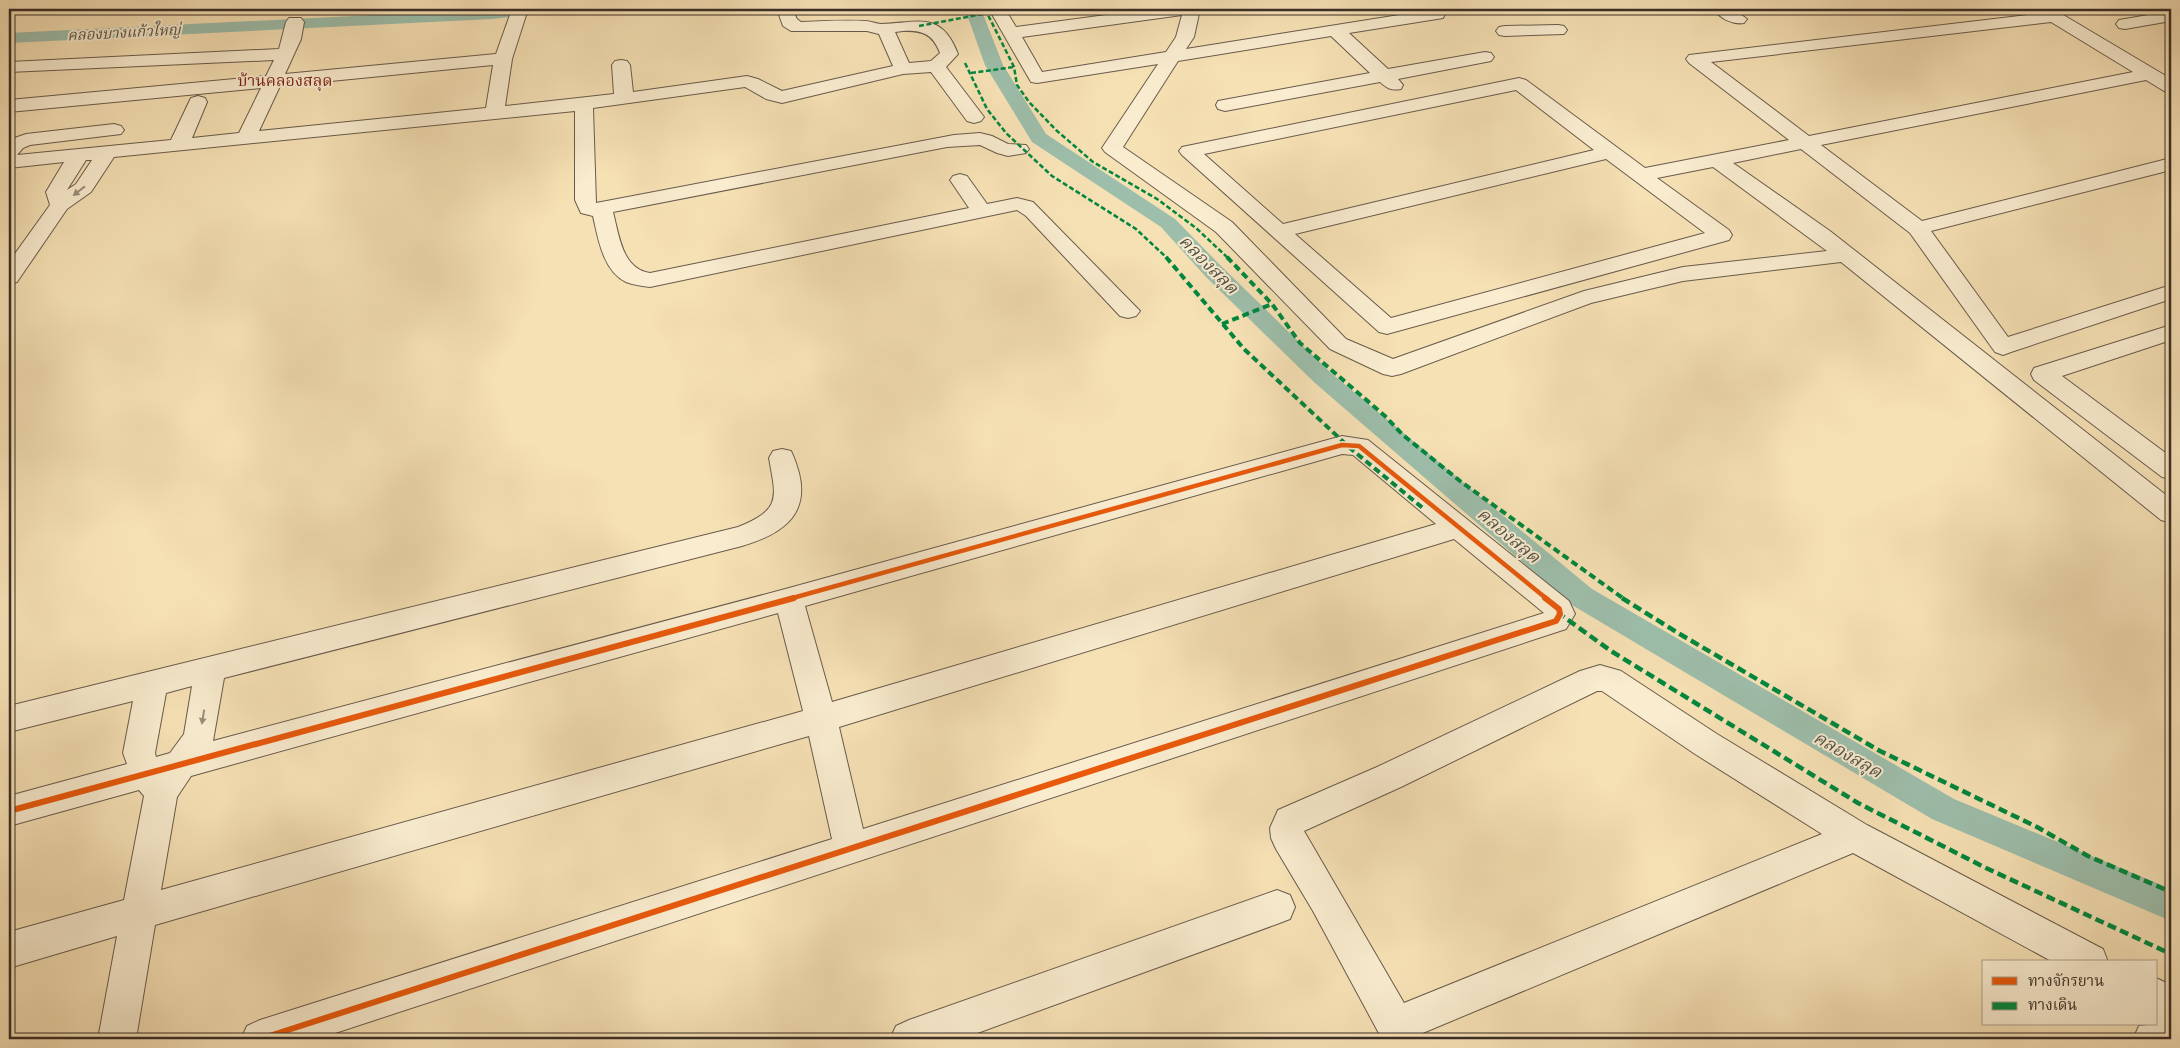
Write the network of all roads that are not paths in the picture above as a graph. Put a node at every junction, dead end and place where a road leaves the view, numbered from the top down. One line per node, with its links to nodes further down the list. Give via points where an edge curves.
1 (997, 9): 15 (street)
2 (1187, 9): 15 (street)
3 (1192, 9): 16 (street, via 1185,37)
4 (1722, 9): 9 (street)
5 (786, 12): 11 (street, via 788,22 797,27 868,26)
6 (1437, 14): 12 (street)
7 (517, 16): 18 (street)
8 (2171, 16): 10 (street)
9 (1738, 18)
10 (2125, 24)
11 (881, 29): 20 (street, via 916,25 939,34 950,54); 22 (street, via 889,36)
12 (1336, 30): 16 (street); 24 (street)
13 (1558, 30): 14 (street)
14 (1505, 31)
15 (1010, 34): 16 (street, via 1037,78)
16 (1173, 55): 54 (street, via 1112,148 1224,227 1338,344 1392,368 1584,298 1683,274)
17 (1485, 57): 24 (street)
18 (503, 59): 25 (street); 33 (street)
19 (621, 65): 27 (street)
20 (936, 66): 22 (street); 34 (street)
21 (9, 67): 25 (street, via 292,34)
22 (903, 69): 27 (street, via 782,97 770,96 747,81)
23 (2148, 74): 26 (street); 37 (street); 37 (street, via 2054,17 1695,59)
24 (1384, 76): 31 (street); 32 (street)
25 (271, 82): 30 (street); 36 (street)
26 (2171, 87)
27 (624, 98): 29 (street)
28 (198, 102): 38 (street)
29 (593, 102): 33 (street); 50 (street, via 585,200 588,209)
30 (9, 106)
31 (1225, 106)
32 (1416, 106): 42 (street, via 1520,84); 53 (street, via 1189,151)
33 (494, 112): 36 (street)
34 (974, 117)
35 (114, 130): 40 (street, via 26,140)
36 (246, 138): 38 (street)
37 (1805, 141): 44 (street); 52 (street)
38 (178, 146): 41 (street)
39 (1019, 149): 50 (street, via 1002,150 985,140 936,143)
40 (9, 152)
41 (107, 152): 43 (street); 49 (street, one-way to 49, via 84,188)
42 (1610, 152): 47 (street); 53 (street)
43 (79, 155): 45 (street); 49 (street, via 56,192)
44 (1715, 158): 47 (street); 54 (street)
45 (9, 162)
46 (2171, 164): 52 (street)
47 (1641, 175): 53 (street, via 1721,235 1387,327)
48 (960, 180): 51 (street)
49 (60, 205): 55 (street)
50 (602, 208): 51 (street, via 612,250 623,270 635,278 650,280)
51 (982, 211): 57 (street, via 1017,204 1026,206)
52 (1918, 228): 56 (street, via 2003,347)
53 (1279, 231)
54 (1845, 255): 61 (street)
55 (9, 277)
56 (2171, 292)
57 (1128, 310)
58 (2171, 332): 60 (street, via 2043,374)
59 (782, 458): 64 (street, via 788,497 782,512 766,526 742,536)
60 (2171, 470)
61 (2171, 512)
62 (1460, 527): 63 (street, via 1359,446 1342,445); 66 (street); 72 (street, via 1556,606 1560,614 1556,621)
63 (789, 599): 66 (street); 68 (street)
64 (210, 668): 65 (street); 68 (street, one-way to 68, via 199,738)
65 (152, 683): 67 (street); 69 (street, via 139,753)
66 (821, 718): 72 (street); 74 (street)
67 (9, 719)
68 (183, 764): 69 (street)
69 (154, 783): 70 (street); 74 (street)
70 (9, 811)
71 (1855, 836): 76 (street); 80 (street); 80 (street, via 1610,680 1591,680 1389,778 1290,821 1286,828 1288,838)
72 (850, 849): 82 (street)
73 (1277, 906): 83 (street)
74 (139, 912): 75 (street); 81 (street)
75 (9, 950)
76 (2086, 960)
77 (2158, 998): 78 (street)
78 (2171, 1007)
79 (2171, 1030): 84 (street)
80 (1399, 1032)
81 (117, 1039)
82 (260, 1039)
83 (909, 1039)
84 (2152, 1039)

